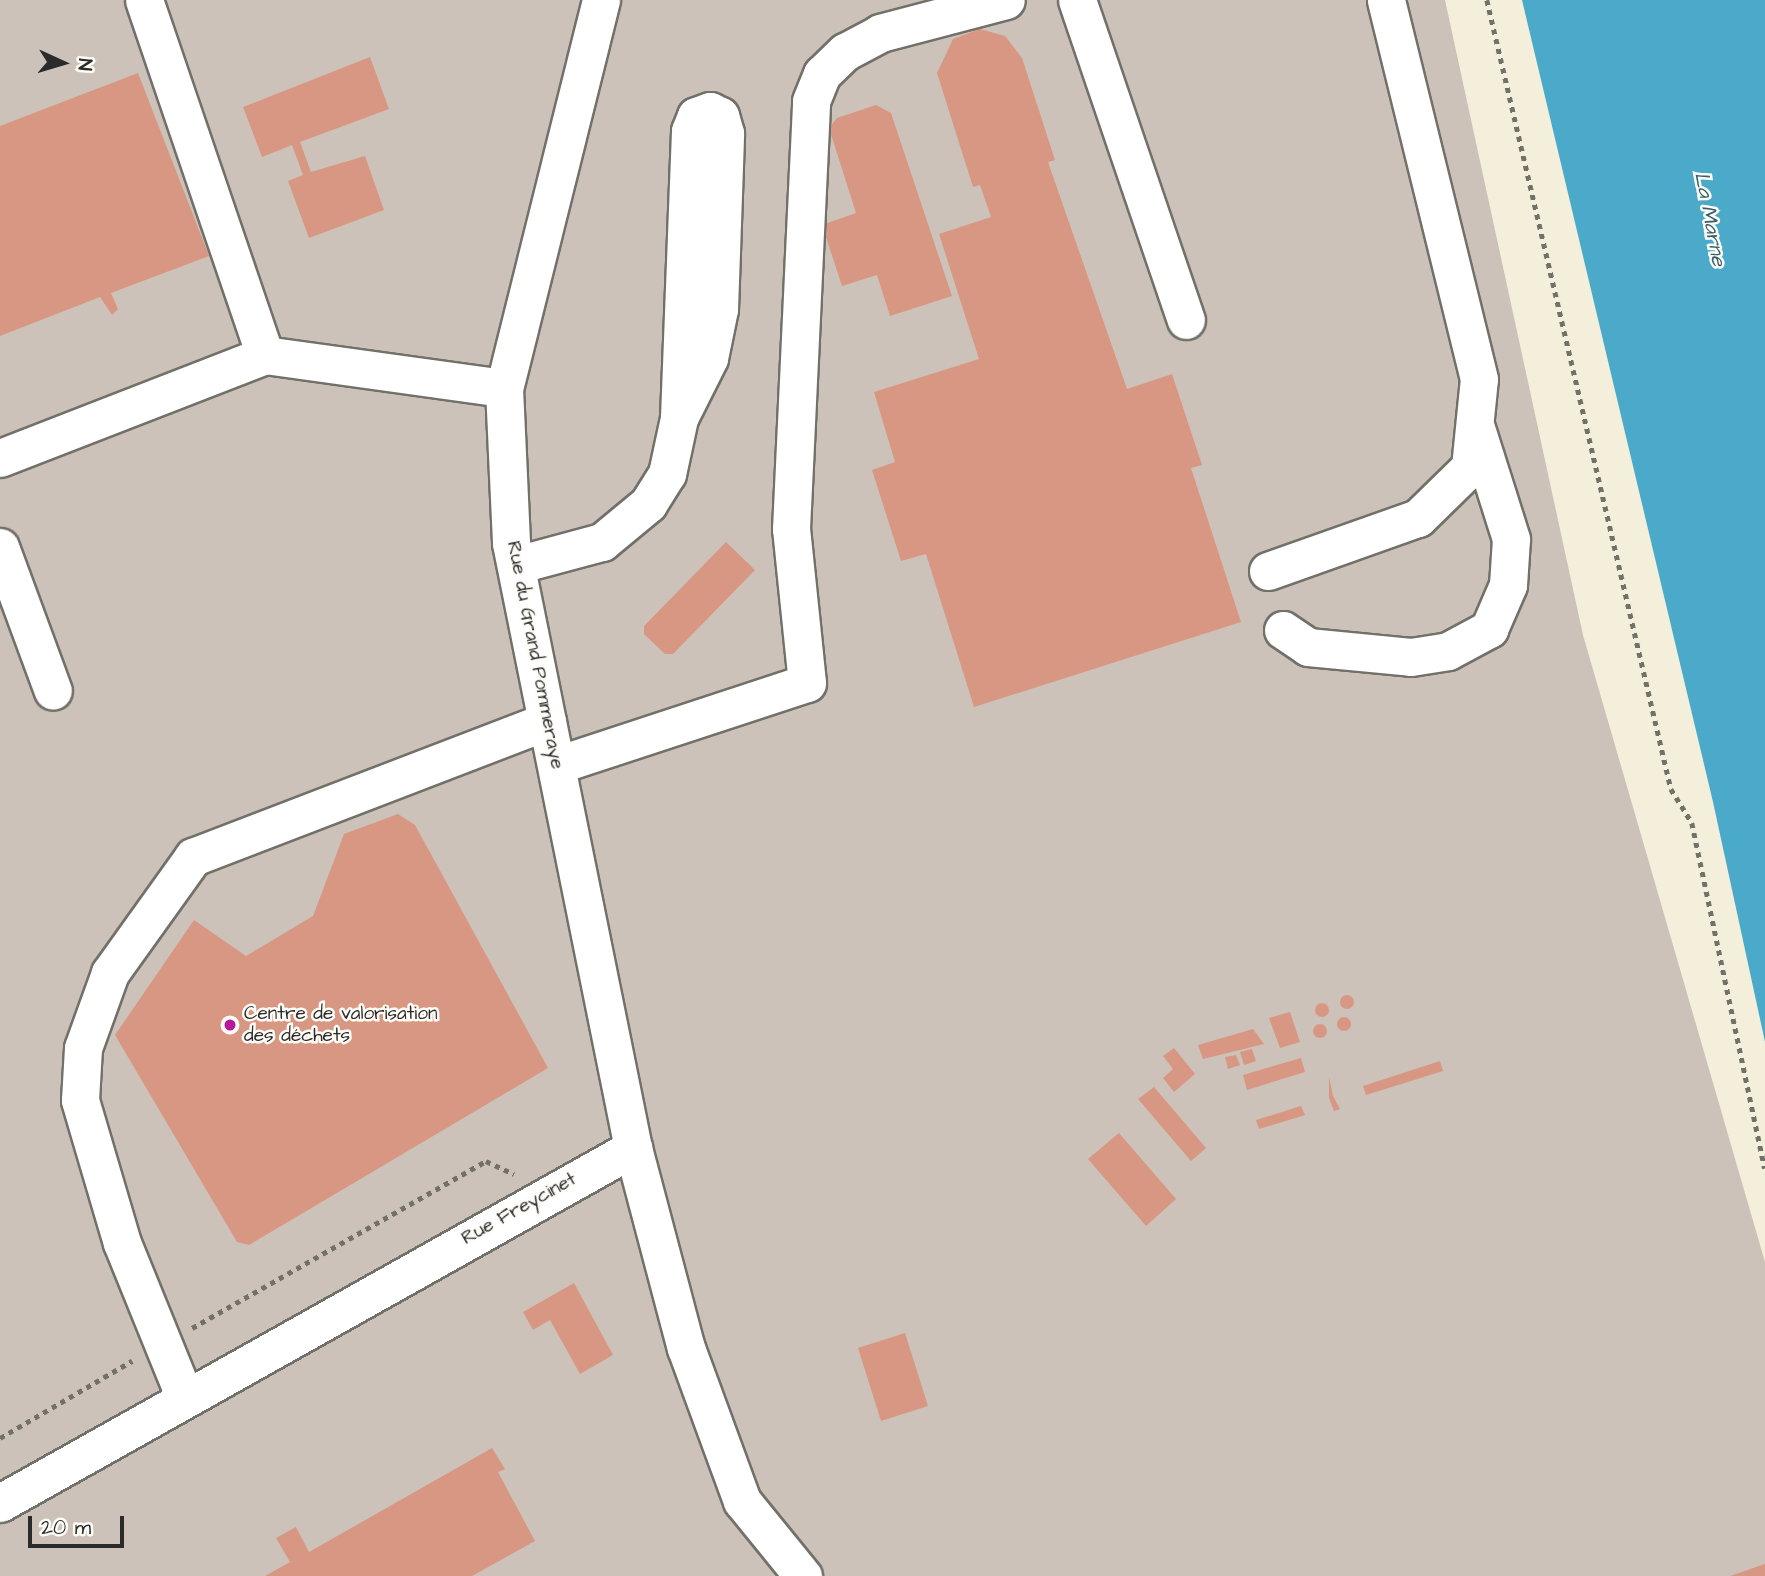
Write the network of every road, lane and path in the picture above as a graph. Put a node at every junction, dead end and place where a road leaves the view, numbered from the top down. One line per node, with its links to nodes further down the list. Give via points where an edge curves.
1 (144, 0): 8 (street)
2 (601, 0): 9 (street, Rue du Grand Pommeraye)
3 (1006, 0): 19 (street, via 880,33 845,51 822,74 811,101 791,529 807,683)
4 (1077, 0): 7 (street)
5 (1386, 0): 11 (street, via 1479,379)
6 (1488, 0): 21 (path, via 1671,789 1692,823)
7 (1186, 320)
8 (265, 355): 9 (street); 12 (street)
9 (504, 388): 14 (street, Rue du Grand Pommeraye)
10 (679, 418): 10 (street, via 690,131 696,116 710,111 720,116 725,133 719,309 709,358); 14 (street, via 667,474 648,504 602,542)
11 (1476, 427): 15 (street, via 1470,467 1418,518); 16 (street, via 1511,540 1508,585 1489,629 1448,651 1411,657 1357,657 1308,647)
12 (0, 458)
13 (0, 547): 17 (street)
14 (516, 565): 18 (street, Rue du Grand Pommeraye)
15 (1268, 571)
16 (1283, 630)
17 (53, 691)
18 (547, 721): 19 (street, Rue du Grand Pommeraye); 23 (street, via 193,857 110,973 83,1048 80,1100)
19 (557, 765): 20 (street, Rue du Grand Pommeraye)
20 (633, 1148): 22 (street, Rue Freycinet); 27 (street, via 686,1348 742,1501)
21 (1765, 1168)
22 (532, 1200): 23 (path, via 517,1175 486,1161); 24 (street, Rue Freycinet)
23 (160, 1346): 24 (street); 25 (path)
24 (185, 1398): 26 (street, Rue Freycinet)
25 (0, 1438)
26 (0, 1503)
27 (803, 1576)

